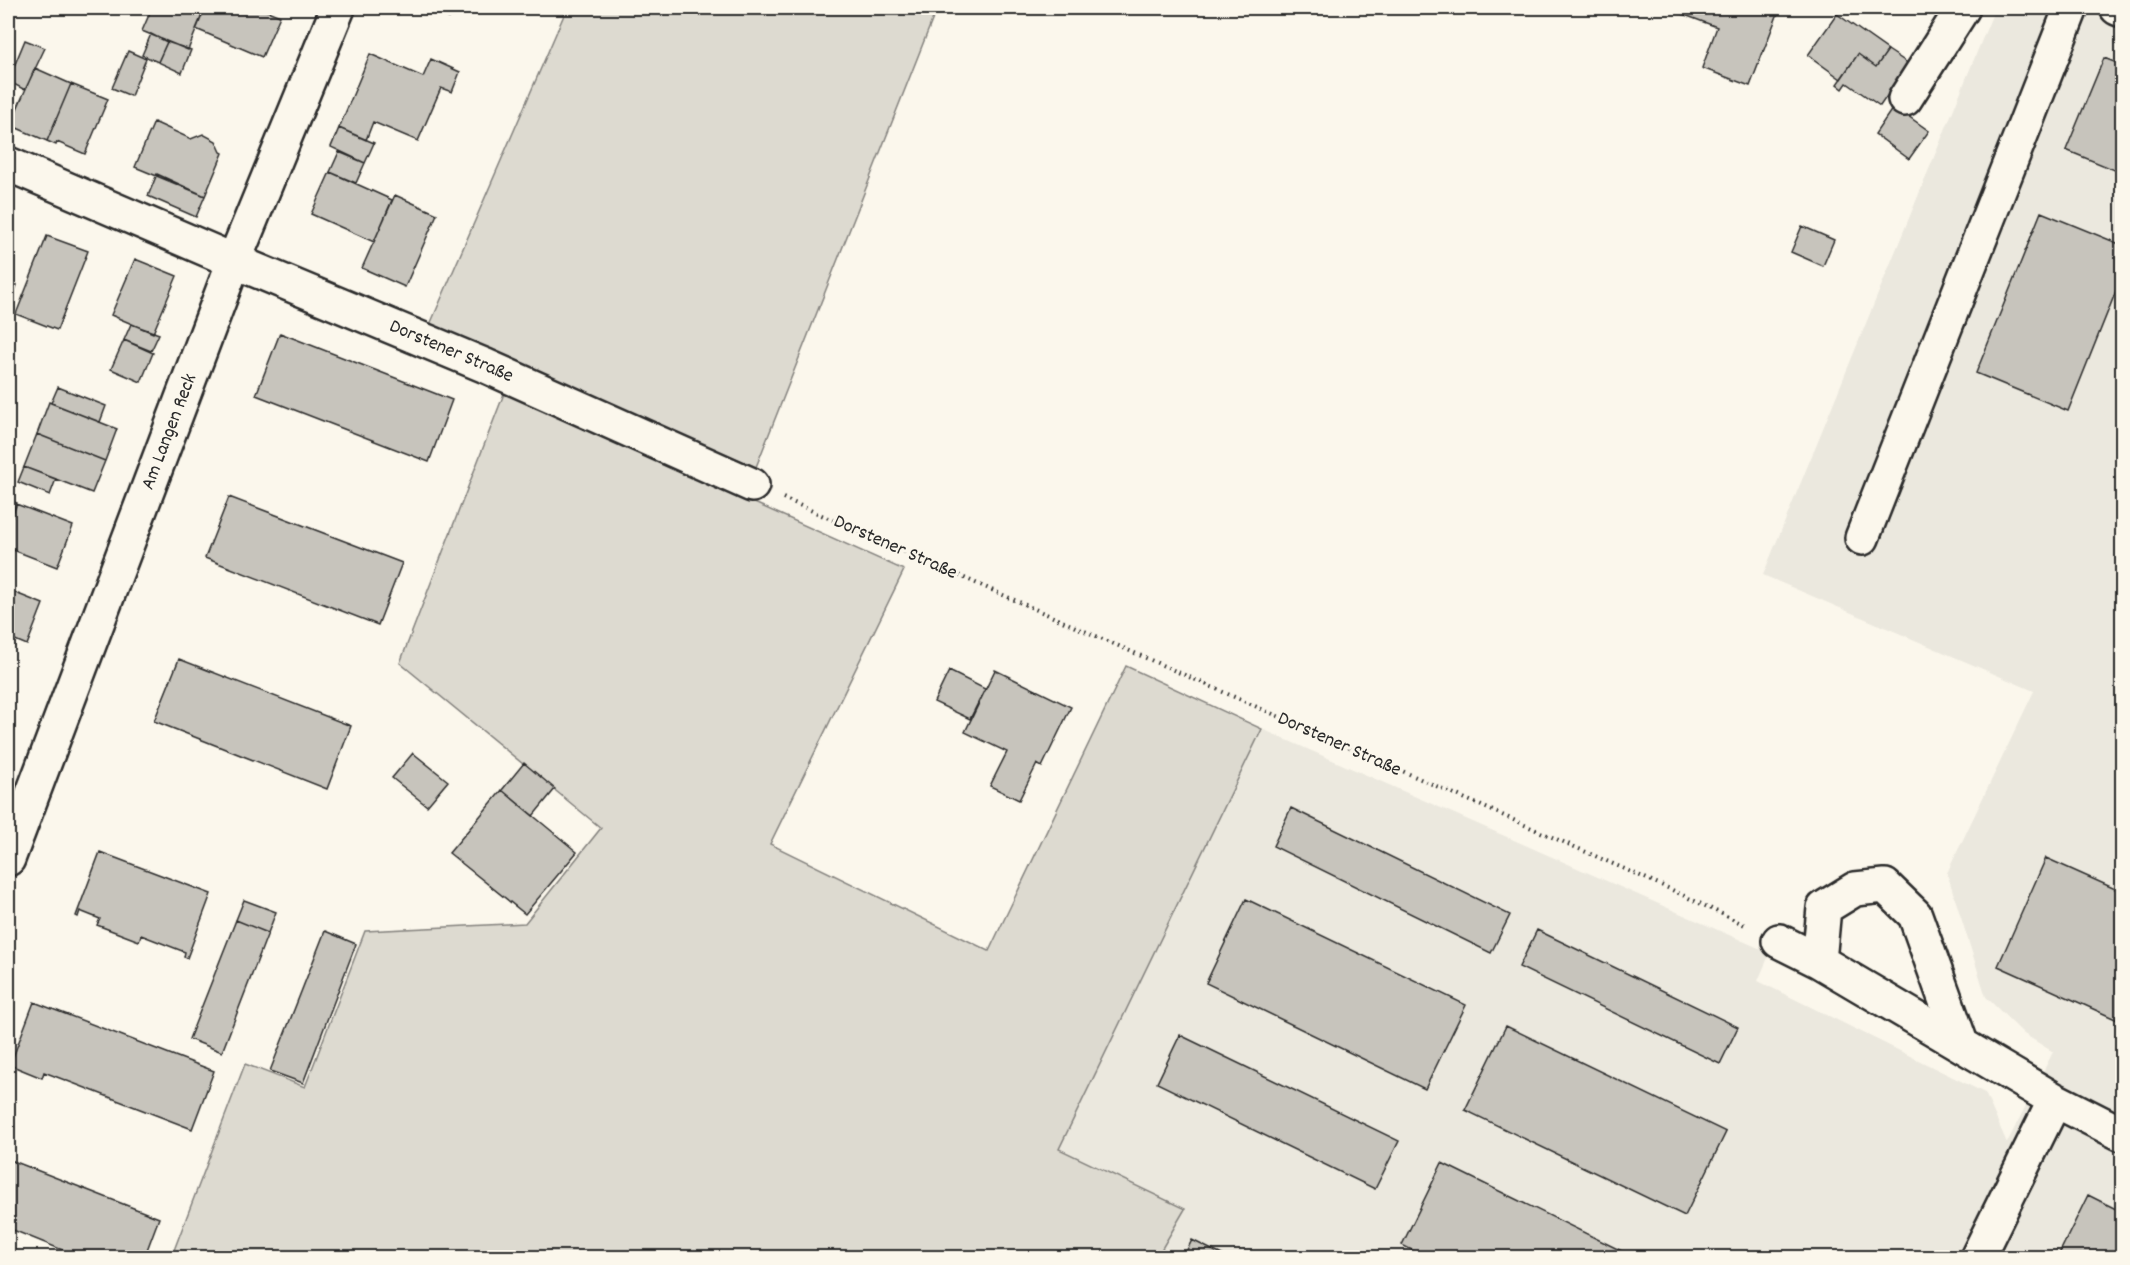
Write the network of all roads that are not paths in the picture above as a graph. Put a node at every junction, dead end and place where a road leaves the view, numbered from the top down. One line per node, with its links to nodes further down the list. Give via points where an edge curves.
1 (338, 8): 8 (street, Am Langen Reck)
2 (1963, 8): 6 (street)
3 (2071, 8): 10 (street)
4 (2117, 8): 5 (street)
5 (2122, 10)
6 (1905, 99)
7 (8, 164): 8 (street, Dorstener Straße)
8 (234, 261): 9 (street, Dorstener Straße, via 486,366); 11 (street, Am Langen Reck)
9 (752, 485)
10 (1862, 538)
11 (8, 859)
12 (1779, 941): 13 (street)
13 (1819, 961): 14 (street); 14 (street, via 1824,908 1855,889 1885,886 1915,915)
14 (1961, 1043): 15 (street)
15 (2055, 1100): 16 (street); 17 (street)
16 (2122, 1134)
17 (1977, 1257)

